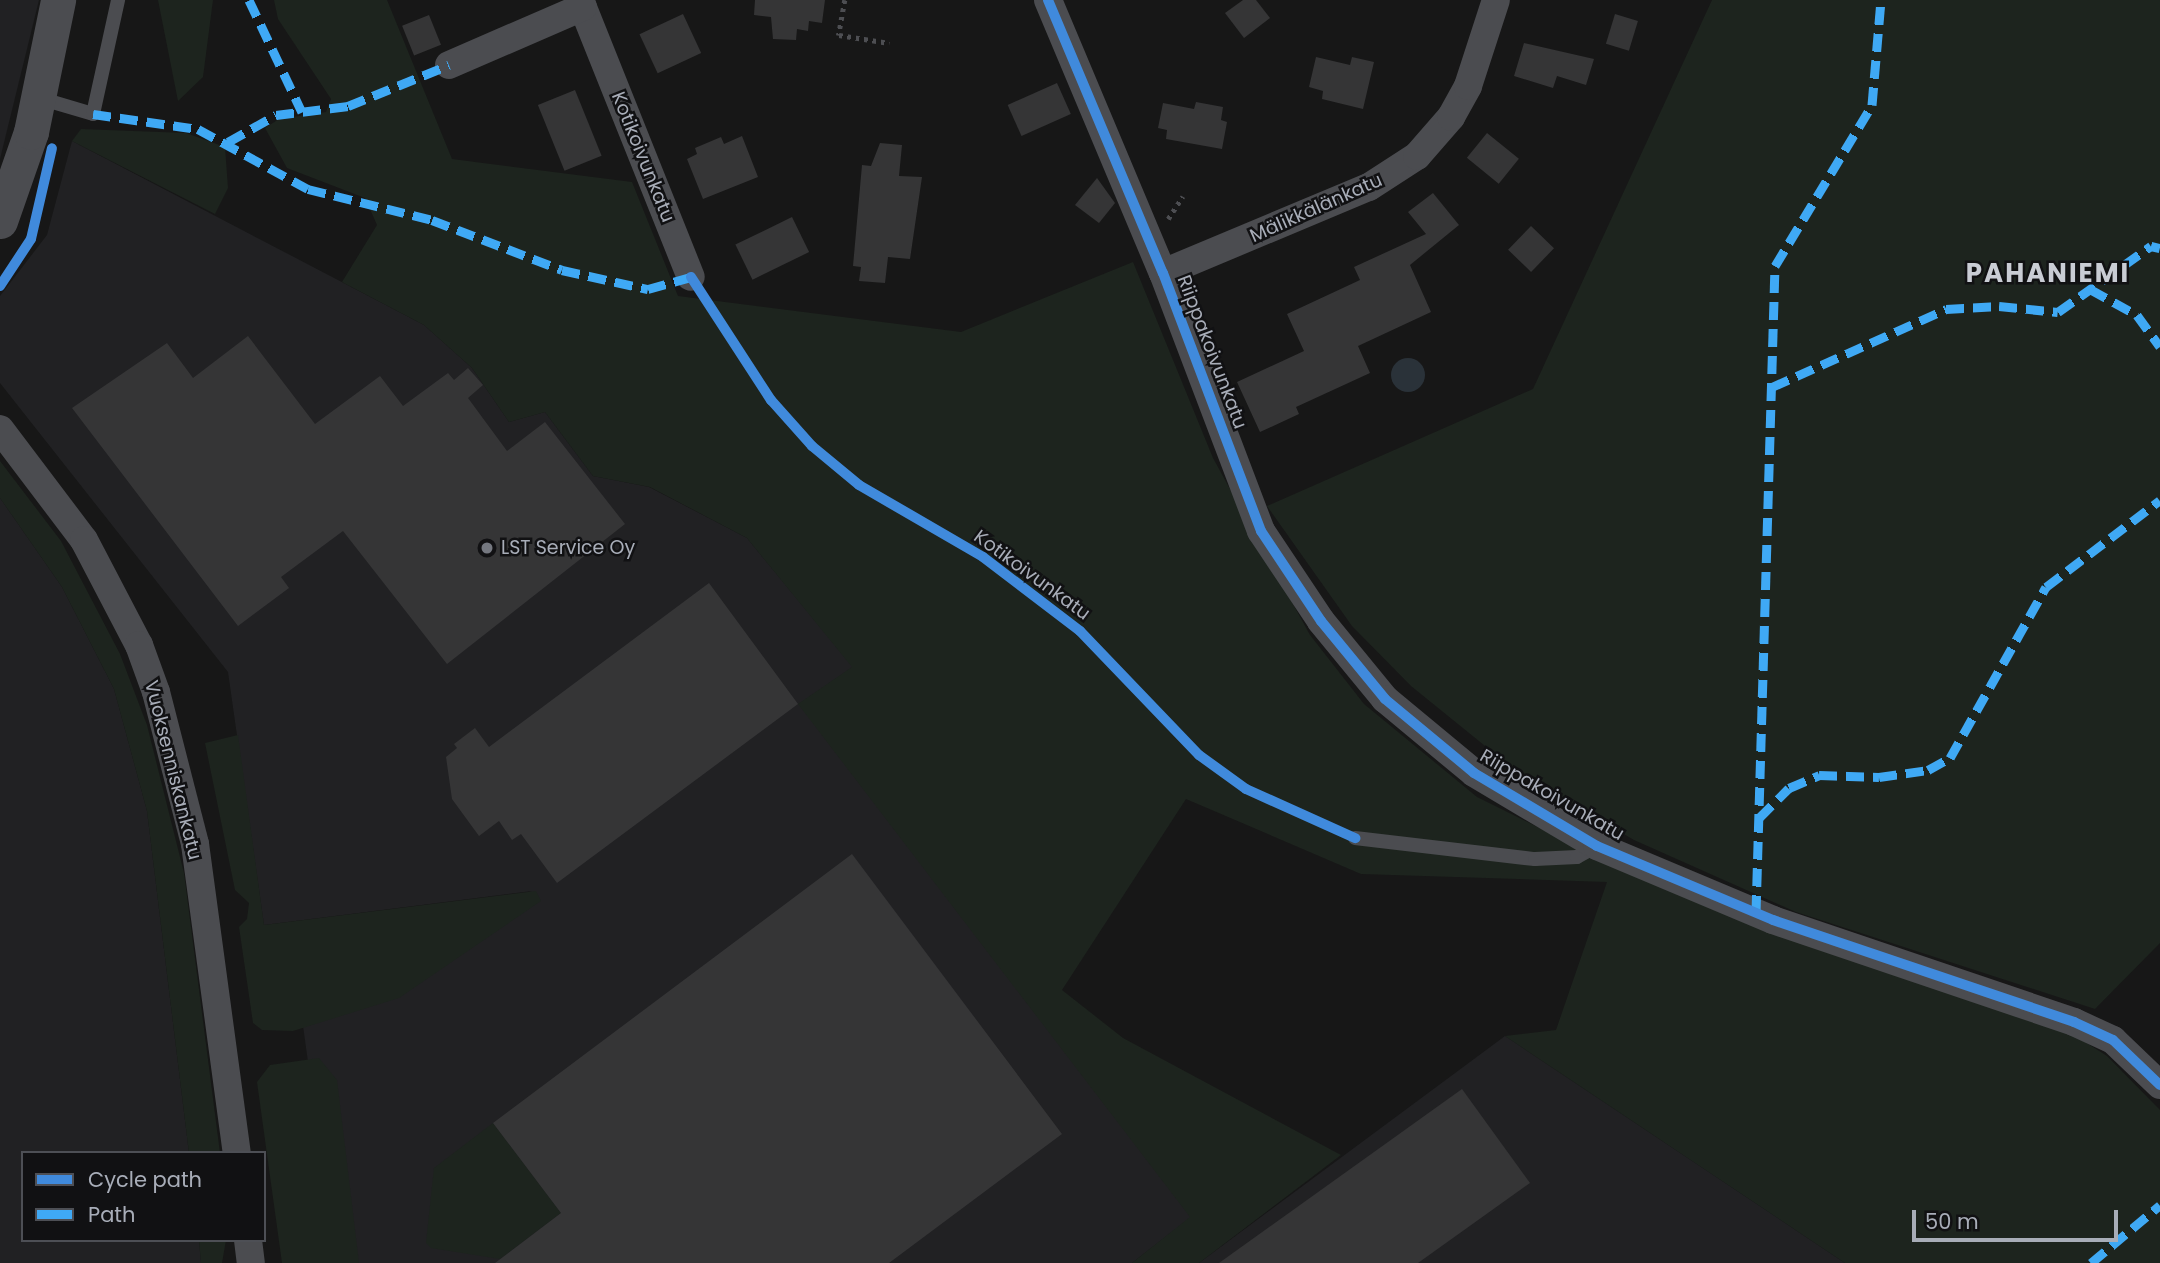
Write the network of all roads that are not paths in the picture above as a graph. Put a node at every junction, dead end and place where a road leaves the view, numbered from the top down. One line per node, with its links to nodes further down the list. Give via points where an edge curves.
1 (58, 0): 7 (street)
2 (118, 0): 7 (lane, via 93,114)
3 (1048, 0): 9 (street, Riippakoivunkatu)
4 (1496, 0): 9 (street, Mälikkälänkatu, via 1468,86 1451,117 1417,156 1369,187)
5 (582, 4): 6 (street); 10 (street, Kotikoivunkatu)
6 (449, 65)
7 (37, 98): 8 (street, via 17,181)
8 (0, 221)
9 (1163, 273): 13 (street, Riippakoivunkatu, via 1261,531 1321,621 1385,699 1464,765)
10 (691, 277)
11 (0, 429): 15 (street, Vuoksenniskankatu, via 84,540 139,645 156,692 195,844)
12 (1355, 838): 13 (lane, via 1535,859 1577,857)
13 (1597, 846): 14 (street, Riippakoivunkatu, via 1773,920 2074,1023 2113,1040)
14 (2160, 1085)
15 (237, 1151)
16 (248, 1242): 17 (street)
17 (251, 1263)

